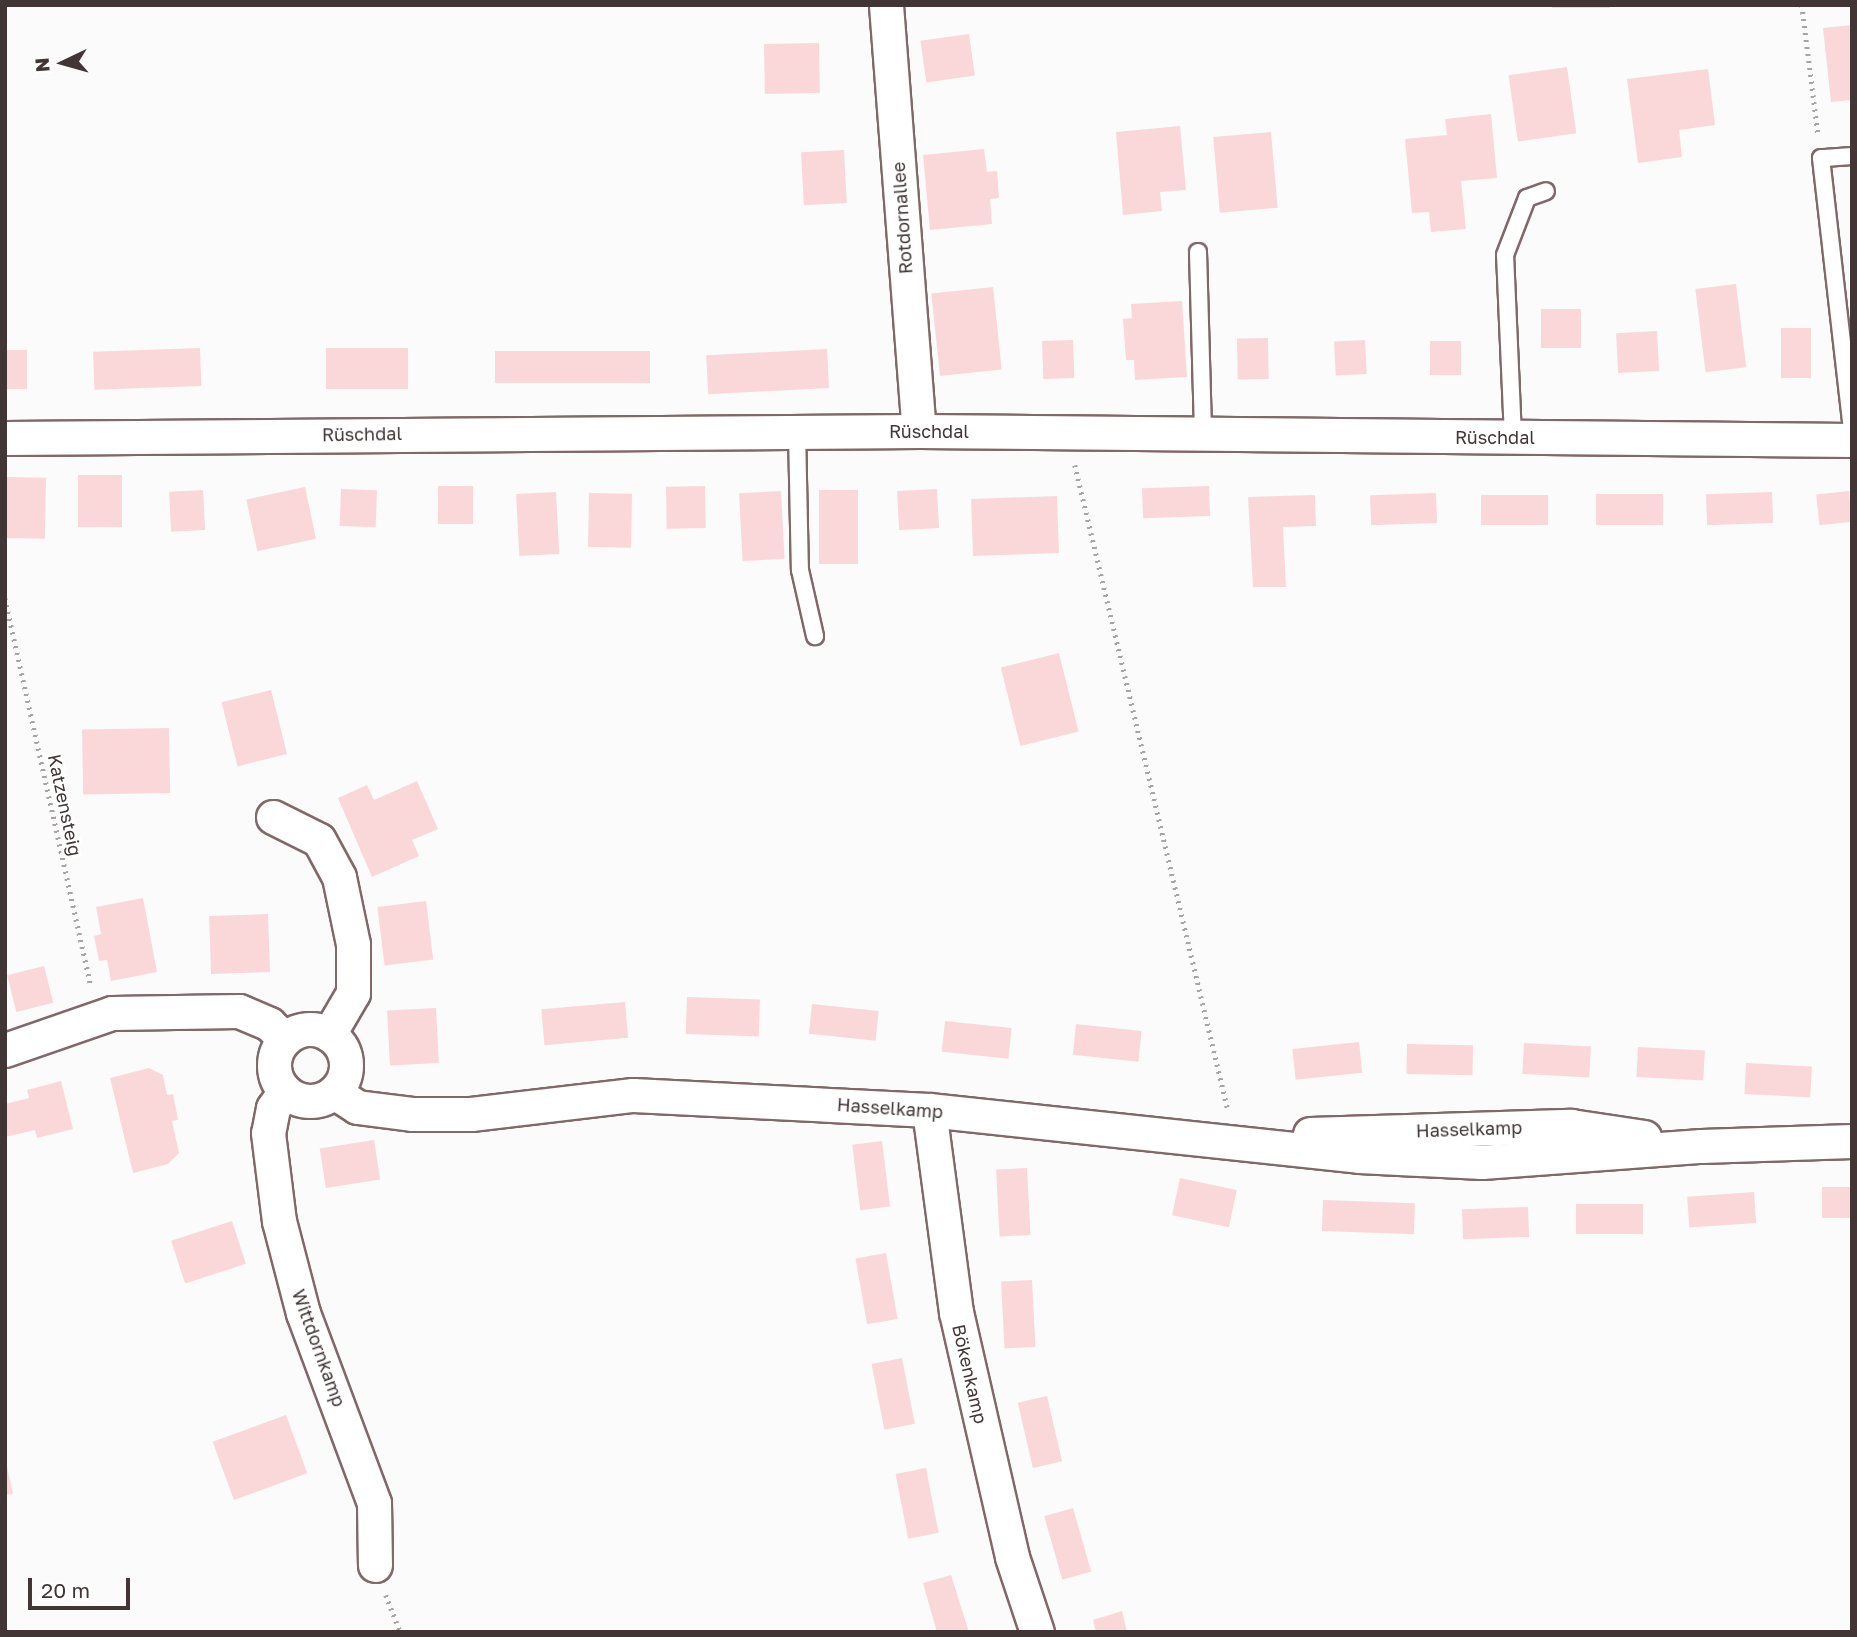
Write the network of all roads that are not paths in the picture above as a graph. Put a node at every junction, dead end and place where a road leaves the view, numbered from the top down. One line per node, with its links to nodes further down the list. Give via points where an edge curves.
1 (886, 5): 7 (street, Rotdornallee)
2 (1852, 156): 5 (lane, via 1821,158)
3 (1546, 191): 9 (lane, via 1527,198 1505,255)
4 (1198, 252): 8 (lane)
5 (1852, 430)
6 (797, 431): 7 (street, Rüschdal); 10 (street, Rüschdal); 12 (lane, via 800,570)
7 (919, 431): 8 (street, Rüschdal)
8 (1203, 435): 9 (street, Rüschdal)
9 (1513, 437): 11 (street, Rüschdal)
10 (5, 438)
11 (1852, 440)
12 (815, 636)
13 (272, 817): 14 (street, via 319,840 339,877 353,944 353,993)
14 (329, 1034): 15 (street, via 307,1029); 18 (street, via 346,1062)
15 (285, 1039): 16 (street, via 269,1024 239,1012 105,1015); 17 (street, via 274,1065)
16 (5, 1050)
17 (285, 1091): 18 (street, via 315,1101); 21 (street, Wittdornkamp, via 274,1108 268,1133 279,1221 303,1313 374,1503)
18 (334, 1092): 19 (street, Hasselkamp, via 357,1107 412,1114 471,1114 633,1095)
19 (929, 1110): 20 (street, Hasselkamp, via 1236,1144 1482,1162 1702,1146); 22 (street, Bökenkamp, via 956,1312 1012,1558)
20 (1852, 1141)
21 (375, 1565)
22 (1037, 1632)

